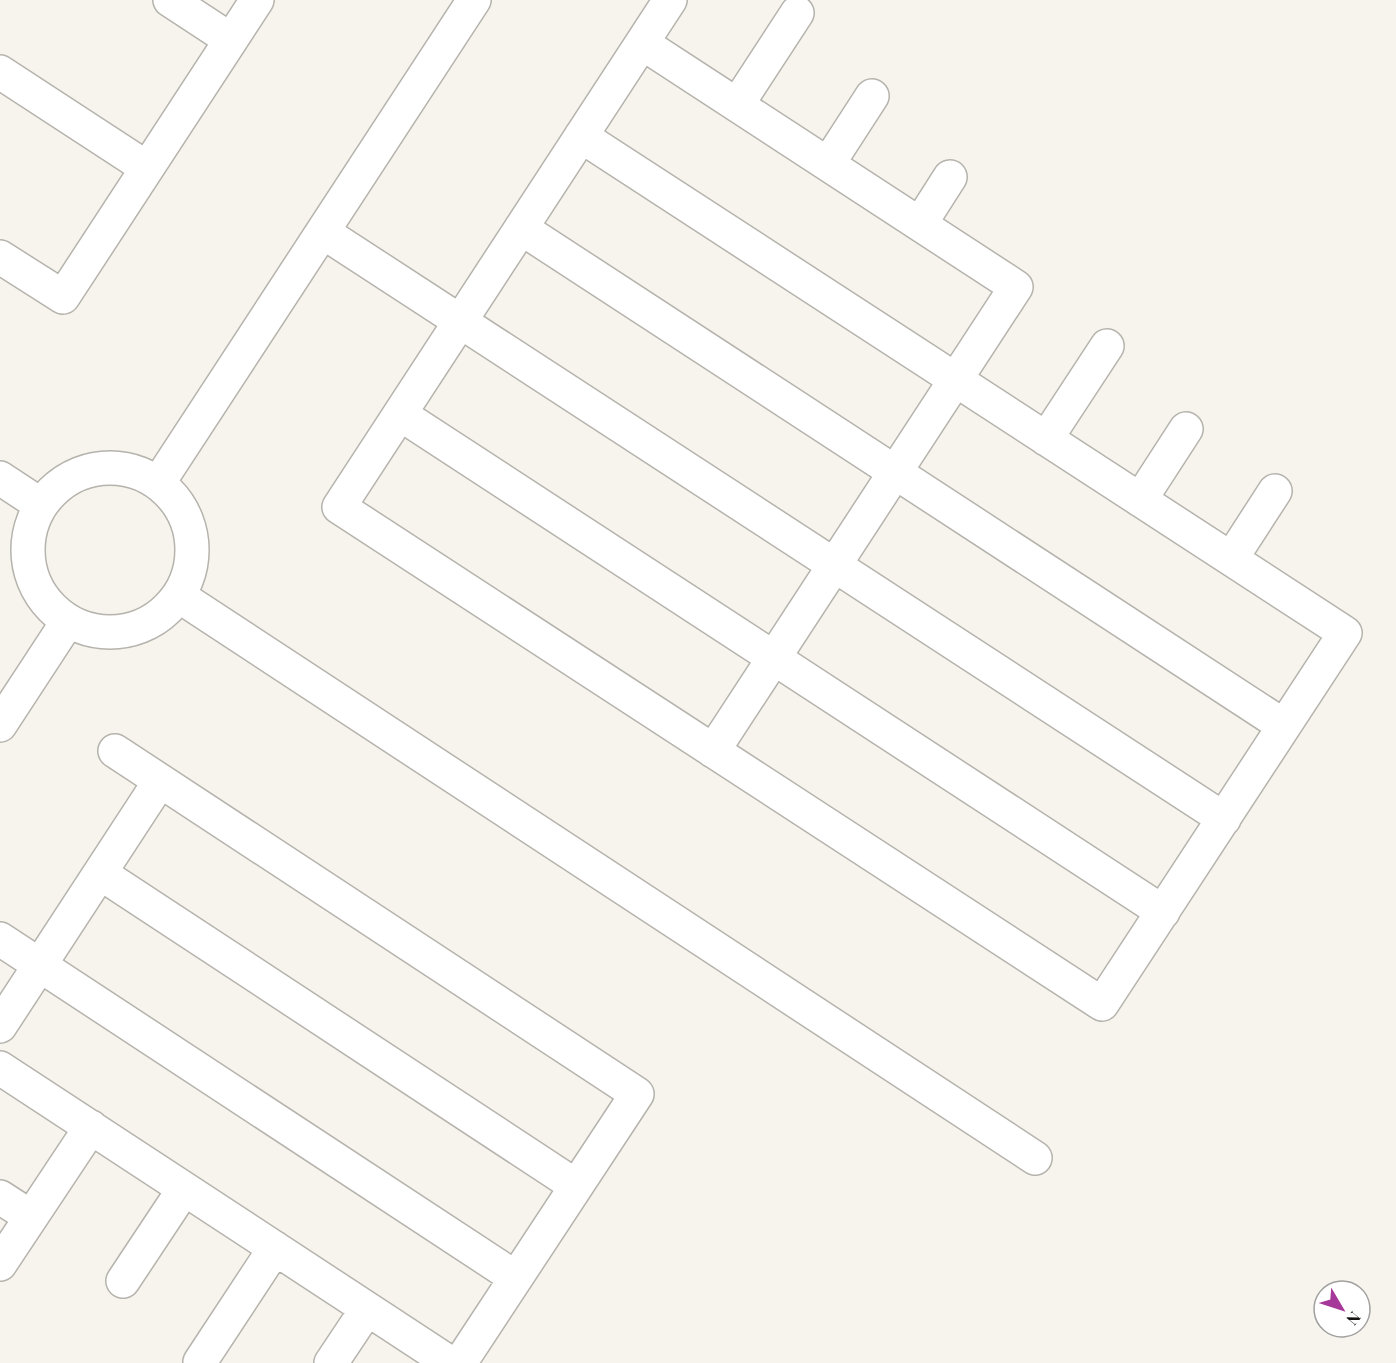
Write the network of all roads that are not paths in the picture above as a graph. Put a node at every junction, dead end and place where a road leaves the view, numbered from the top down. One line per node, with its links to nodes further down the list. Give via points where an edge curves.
1 (170, 0): 6 (street)
2 (257, 0): 6 (street)
3 (474, 0): 17 (street)
4 (670, 0): 7 (street)
5 (797, 13): 10 (street)
6 (231, 40): 13 (street)
7 (642, 43): 10 (street); 11 (street)
8 (0, 72): 13 (street)
9 (872, 96): 12 (street)
10 (737, 105): 12 (street)
11 (581, 136): 16 (street); 21 (street)
12 (828, 164): 15 (street)
13 (147, 168): 18 (street, via 63,297)
14 (950, 177): 15 (street)
15 (920, 224): 21 (street, via 1016,287)
16 (521, 228): 19 (street); 25 (street)
17 (322, 232): 19 (street); 27 (street)
18 (0, 257)
19 (460, 322): 22 (street); 32 (street)
20 (1107, 346): 24 (street)
21 (956, 380): 24 (street); 25 (street)
22 (400, 414): 35 (street); 39 (street, via 339,507)
23 (1186, 429): 29 (street)
24 (1046, 439): 29 (street)
25 (895, 472): 32 (street); 37 (street)
26 (0, 478): 30 (street)
27 (159, 482): 30 (street, via 129,469 96,469 65,481); 33 (street, via 180,506 192,535 191,566)
28 (1275, 491): 31 (street)
29 (1140, 500): 31 (street)
30 (41, 505): 34 (street, via 28,547 32,576 46,602)
31 (1231, 559): 37 (street, via 1345,633)
32 (835, 565): 35 (street); 41 (street)
33 (180, 596): 34 (street, via 154,621 120,632 102,633); 49 (street)
34 (68, 621): 36 (street)
35 (774, 658): 39 (street); 43 (street)
36 (0, 725)
37 (1284, 726): 41 (street)
38 (115, 751): 40 (street)
39 (713, 751): 43 (street, via 1102,1004)
40 (160, 781): 42 (street); 50 (street, via 637,1094)
41 (1224, 819): 43 (street)
42 (100, 873): 45 (street); 50 (street)
43 (1163, 912)
44 (0, 939): 45 (street)
45 (40, 965): 46 (street); 56 (street)
46 (0, 1026)
47 (0, 1068): 48 (street)
48 (91, 1127): 51 (street); 53 (street)
49 (1035, 1158)
50 (576, 1186): 56 (street)
51 (184, 1189): 54 (street); 57 (street)
52 (0, 1197): 53 (street)
53 (31, 1217): 55 (street)
54 (275, 1248): 58 (street); 59 (street)
55 (0, 1264)
56 (516, 1278): 62 (street)
57 (123, 1281)
58 (367, 1309): 60 (street); 61 (street)
59 (200, 1362)
60 (331, 1363)
61 (450, 1363)
62 (460, 1363)

